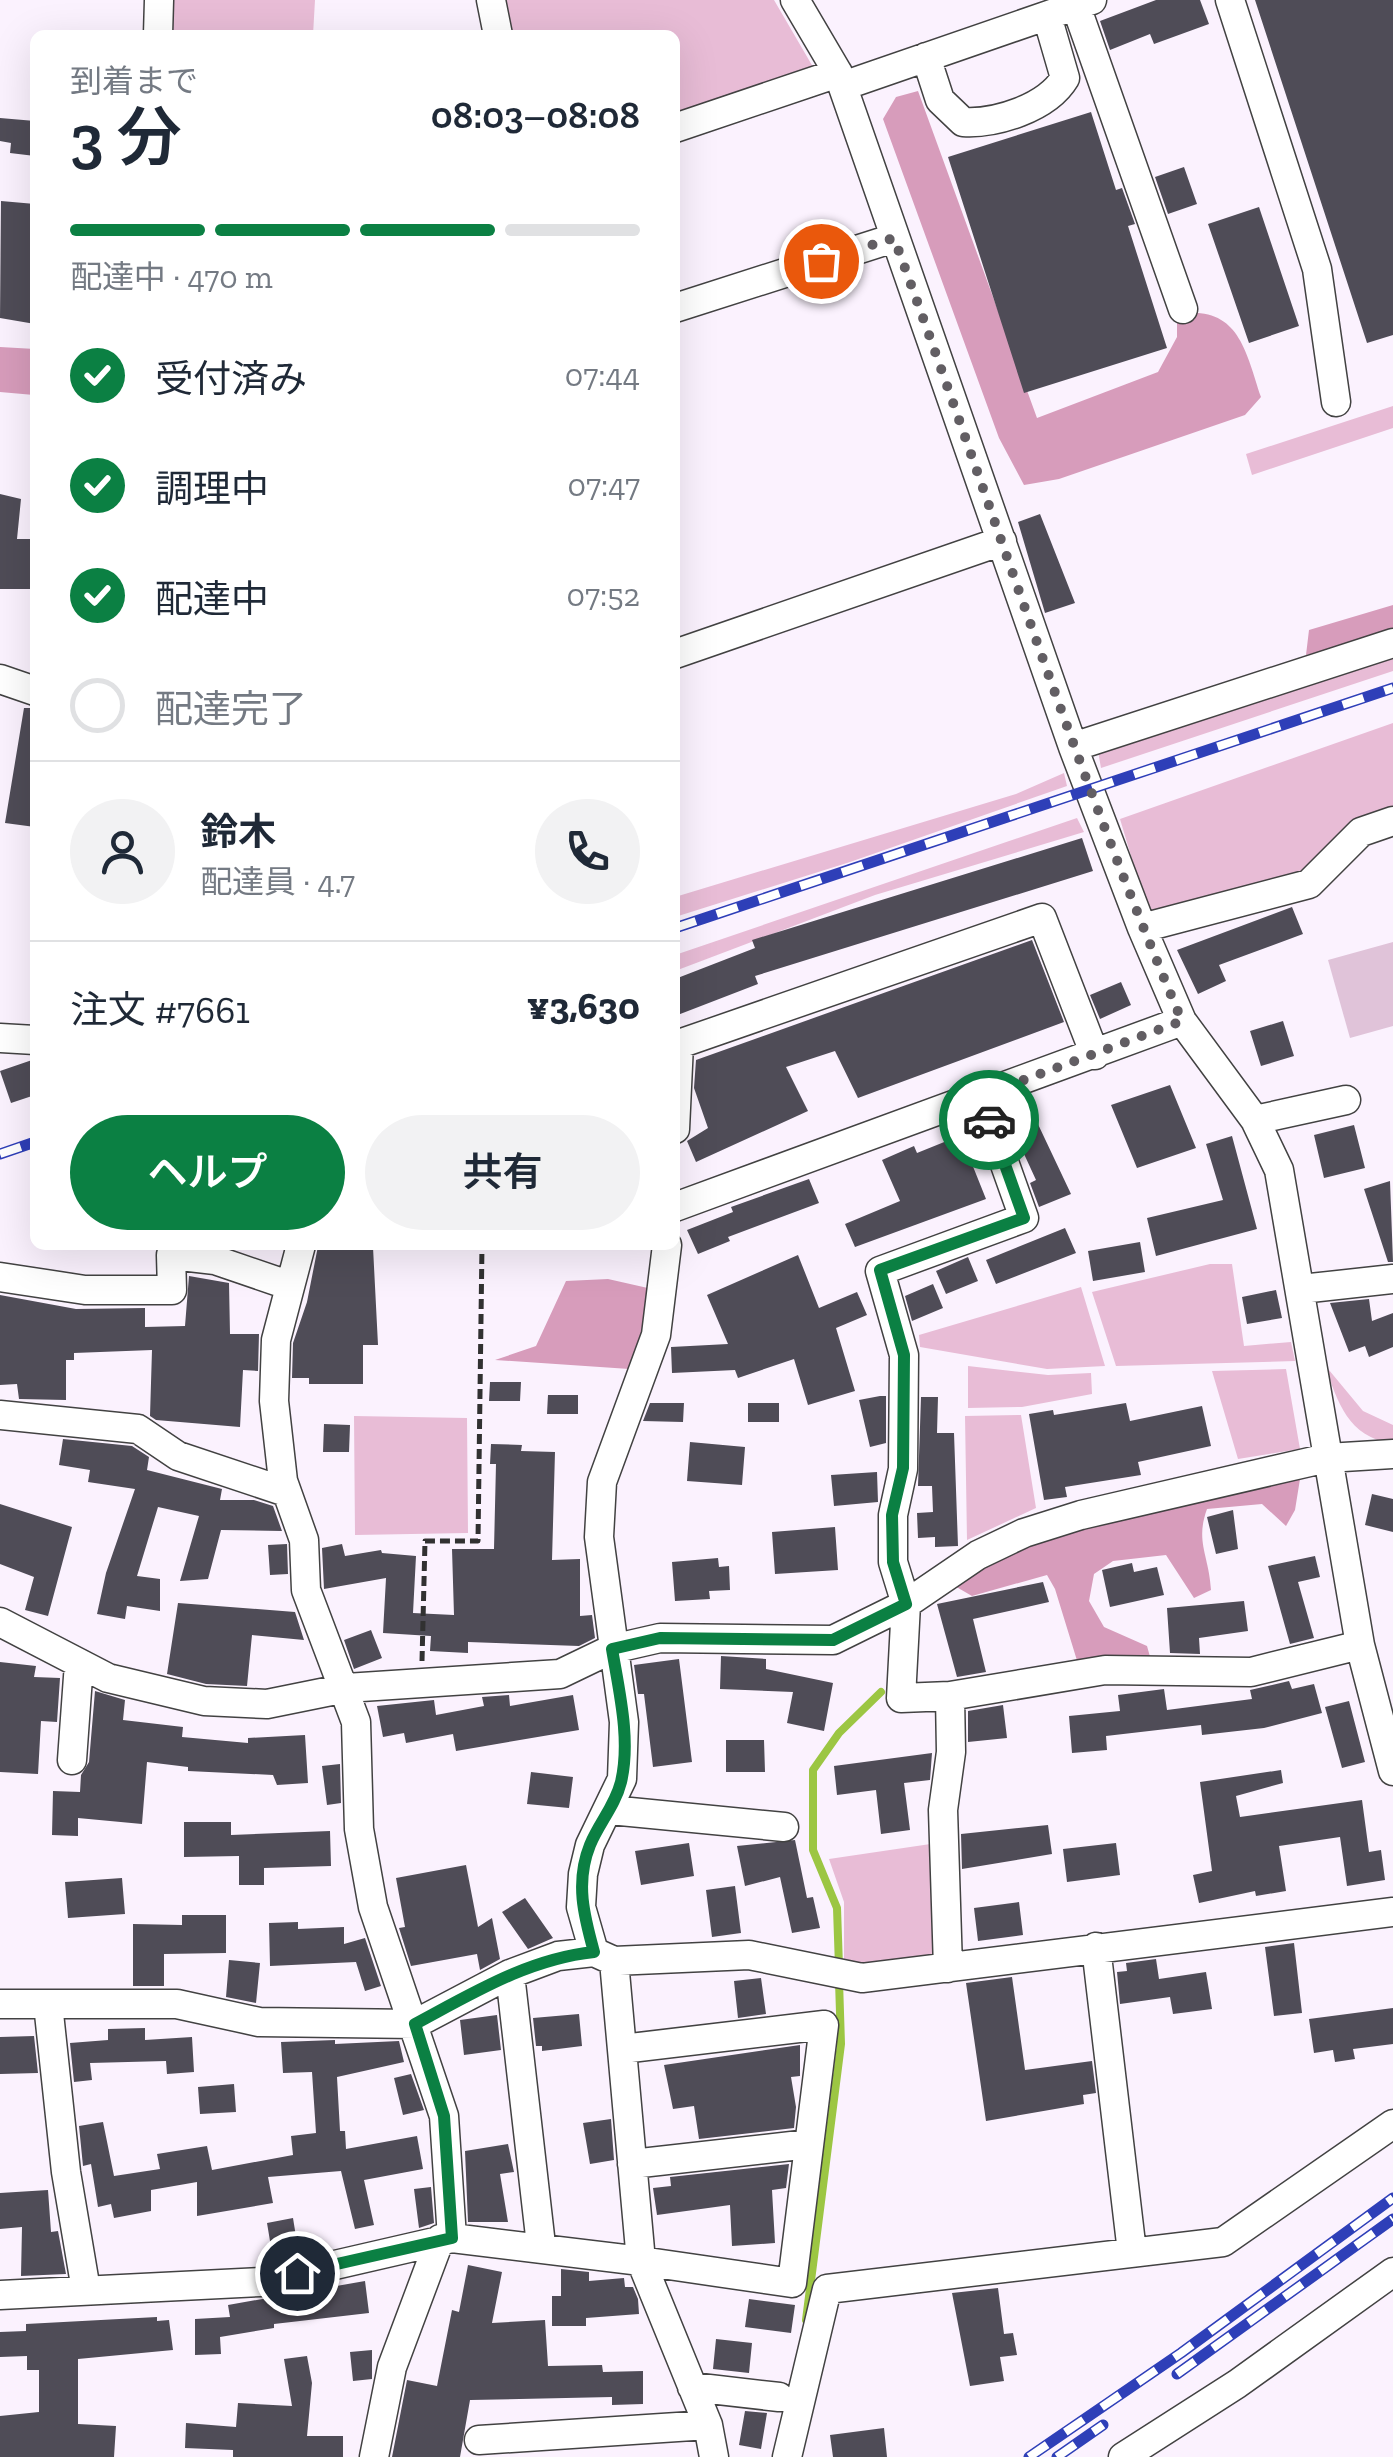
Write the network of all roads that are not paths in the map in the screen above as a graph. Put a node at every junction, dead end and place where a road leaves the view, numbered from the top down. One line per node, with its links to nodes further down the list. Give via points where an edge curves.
1 (158, 0): 6 (street)
2 (795, 0): 8 (street)
3 (1230, 0): 13 (street, via 1317,269)
4 (1084, 3): 5 (street); 12 (street)
5 (1047, 16): 7 (street); 7 (street, via 1065,78 1048,96 1010,114 963,122 940,100)
6 (158, 30)
7 (926, 57): 8 (street)
8 (841, 80): 9 (street); 10 (street)
9 (680, 127)
10 (894, 238): 11 (street); 14 (street)
11 (680, 306)
12 (1183, 308)
13 (1336, 402)
14 (1002, 541): 16 (street); 19 (street)
15 (1393, 643): 19 (street)
16 (680, 652)
17 (0, 679): 18 (street)
18 (30, 688)
19 (1073, 747): 21 (street)
20 (1393, 821): 21 (street, via 1361,832 1309,884)
21 (1142, 928): 22 (street)
22 (1182, 1021): 26 (street); 29 (street)
23 (0, 1038): 24 (street)
24 (30, 1040)
25 (680, 1044): 26 (street, via 1042,918)
26 (1095, 1054): 27 (street)
27 (981, 1096): 30 (street); 41 (street, via 1024,1218 880,1270 904,1355 903,1468 892,1515 893,1562)
28 (1346, 1100): 29 (street)
29 (1255, 1120): 36 (street, via 1279,1170)
30 (680, 1205)
31 (299, 1250): 35 (street)
32 (666, 1250): 44 (street, via 656,1335 602,1482 598,1537)
33 (0, 1277): 35 (street, via 85,1290 172,1290 171,1255 215,1260)
34 (1393, 1279): 36 (street)
35 (288, 1285): 40 (street, via 276,1340 274,1401)
36 (1301, 1289): 39 (street)
37 (0, 1415): 40 (street, via 138,1430 178,1456)
38 (1393, 1454): 39 (street)
39 (1327, 1458): 41 (street, via 1024,1533); 43 (street)
40 (286, 1492): 46 (street, via 304,1540 306,1590)
41 (906, 1604): 44 (street, via 833,1640 660,1638); 47 (street, via 901,1698)
42 (0, 1622): 45 (street)
43 (1360, 1646): 47 (street, via 1252,1672 1105,1670); 49 (street)
44 (612, 1649): 46 (street, via 560,1674); 50 (street, via 624,1722 622,1779)
45 (79, 1663): 46 (street, via 108,1678 204,1700 267,1704); 48 (street)
46 (346, 1688): 59 (street, via 356,1722 359,1829 373,1907)
47 (950, 1696): 55 (street, via 942,1810)
48 (72, 1760)
49 (1393, 1771)
50 (610, 1810): 51 (street); 54 (street, via 590,1845 581,1907)
51 (784, 1828)
52 (1393, 1912): 53 (street)
53 (1096, 1947): 55 (street); 66 (street)
54 (604, 1956): 55 (street, via 749,1955 862,1978); 56 (street, via 558,1956); 60 (street)
55 (948, 1968)
56 (510, 1974): 59 (street); 65 (street)
57 (0, 2004): 58 (street)
58 (48, 2004): 59 (street, via 177,2004 259,2022); 69 (street)
59 (415, 2024): 64 (street, via 444,2116)
60 (622, 2048): 62 (street, via 824,2026); 63 (street)
61 (1393, 2124): 66 (street, via 1222,2242)
62 (809, 2144): 63 (street); 67 (street, via 792,2284)
63 (632, 2164): 67 (street)
64 (446, 2238): 65 (street); 69 (street, via 261,2282); 75 (street, via 392,2367)
65 (541, 2245): 67 (street)
66 (1132, 2252): 77 (street, via 826,2289)
67 (641, 2261): 71 (street)
68 (1393, 2272): 78 (street)
69 (86, 2290): 70 (street)
70 (0, 2294)
71 (692, 2387): 72 (street); 73 (street)
72 (780, 2397)
73 (708, 2425): 74 (street); 76 (street)
74 (479, 2440)
75 (374, 2457)
76 (714, 2457)
77 (787, 2457)
78 (1123, 2457)

